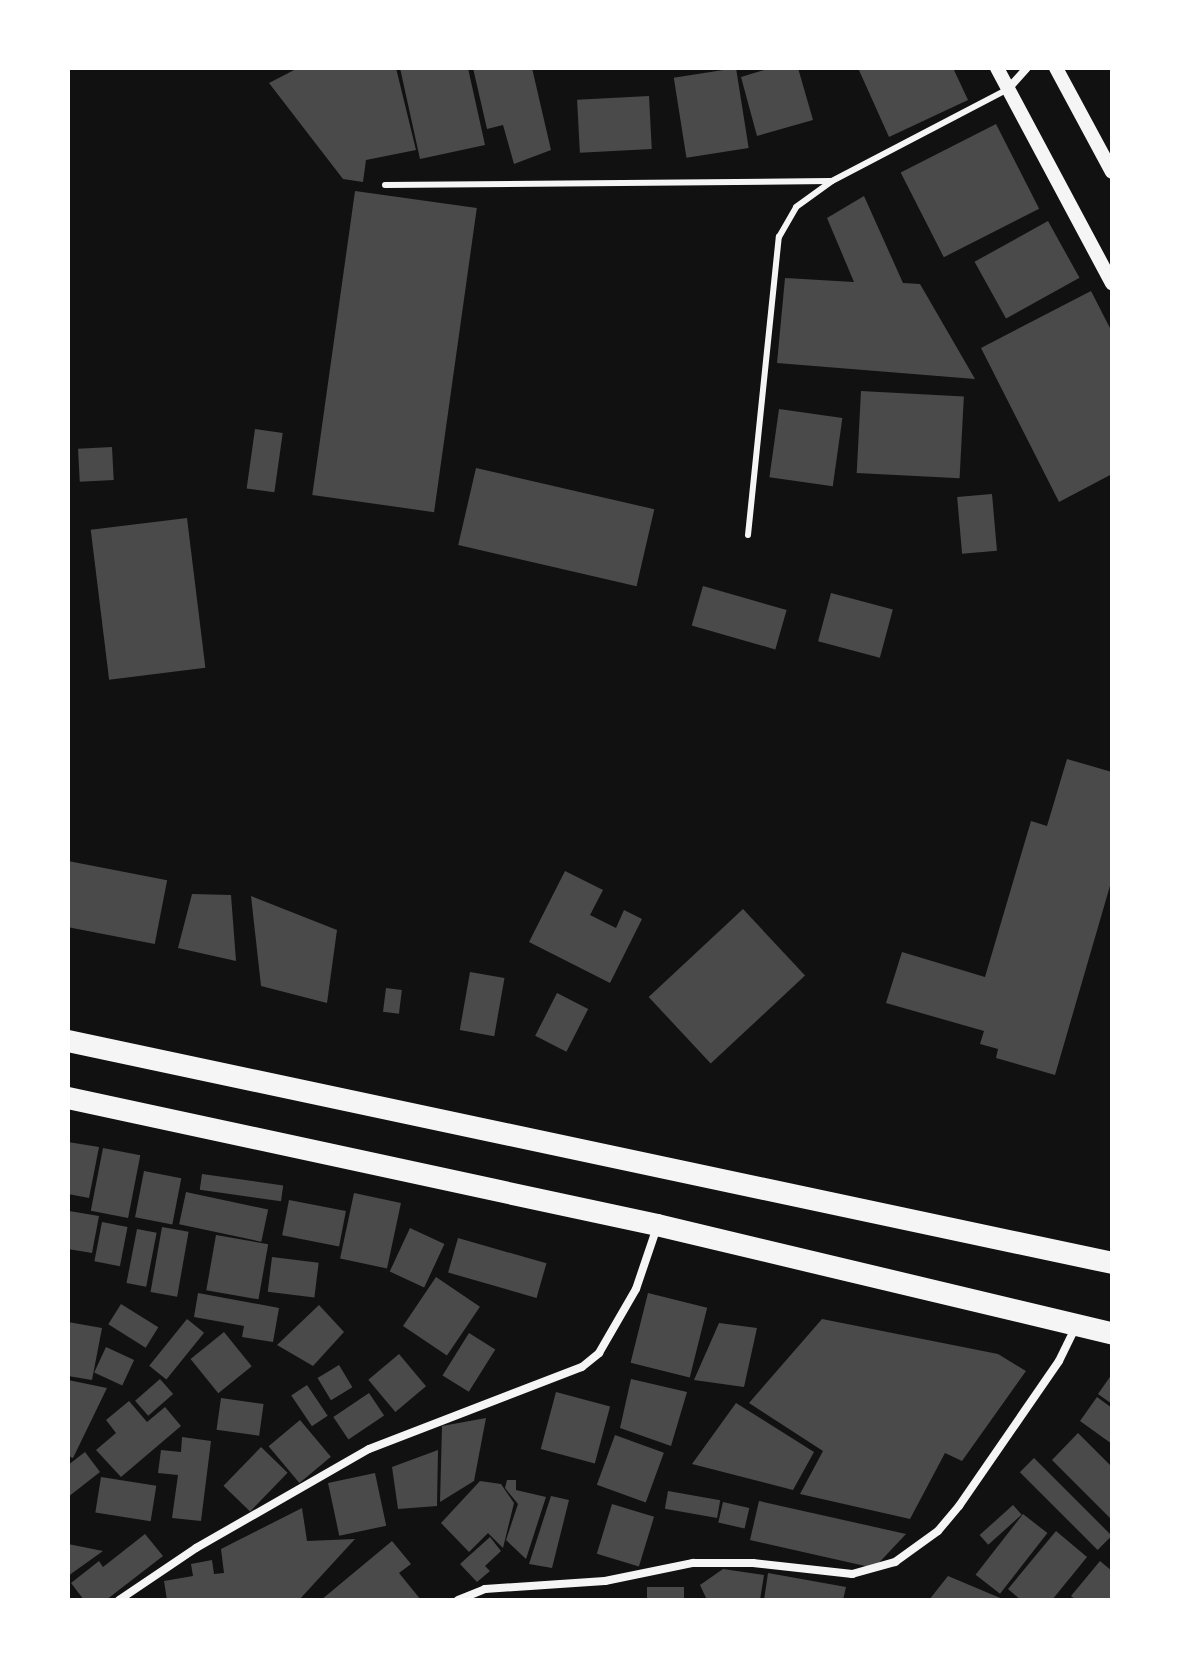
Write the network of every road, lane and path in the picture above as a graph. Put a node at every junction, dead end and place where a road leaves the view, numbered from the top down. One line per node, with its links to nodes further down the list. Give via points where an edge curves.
1 (997, 68): 4 (street)
2 (1027, 68): 4 (street)
3 (1056, 68): 5 (street)
4 (1008, 89): 6 (lane); 8 (street)
5 (1112, 172)
6 (832, 181): 7 (lane); 9 (lane, via 796,207 779,237)
7 (385, 185)
8 (1112, 283)
9 (748, 535)
10 (68, 1041): 13 (highway)
11 (68, 1098): 12 (highway)
12 (657, 1225): 14 (highway); 16 (street, via 636,1289 599,1353 582,1367 369,1449 196,1548)
13 (1112, 1263)
14 (1076, 1326): 15 (highway); 17 (street, via 1059,1361 959,1506 923,1544 885,1567 852,1574 753,1563 693,1563 605,1581 485,1589)
15 (1112, 1333)
16 (119, 1600)
17 (458, 1600)

